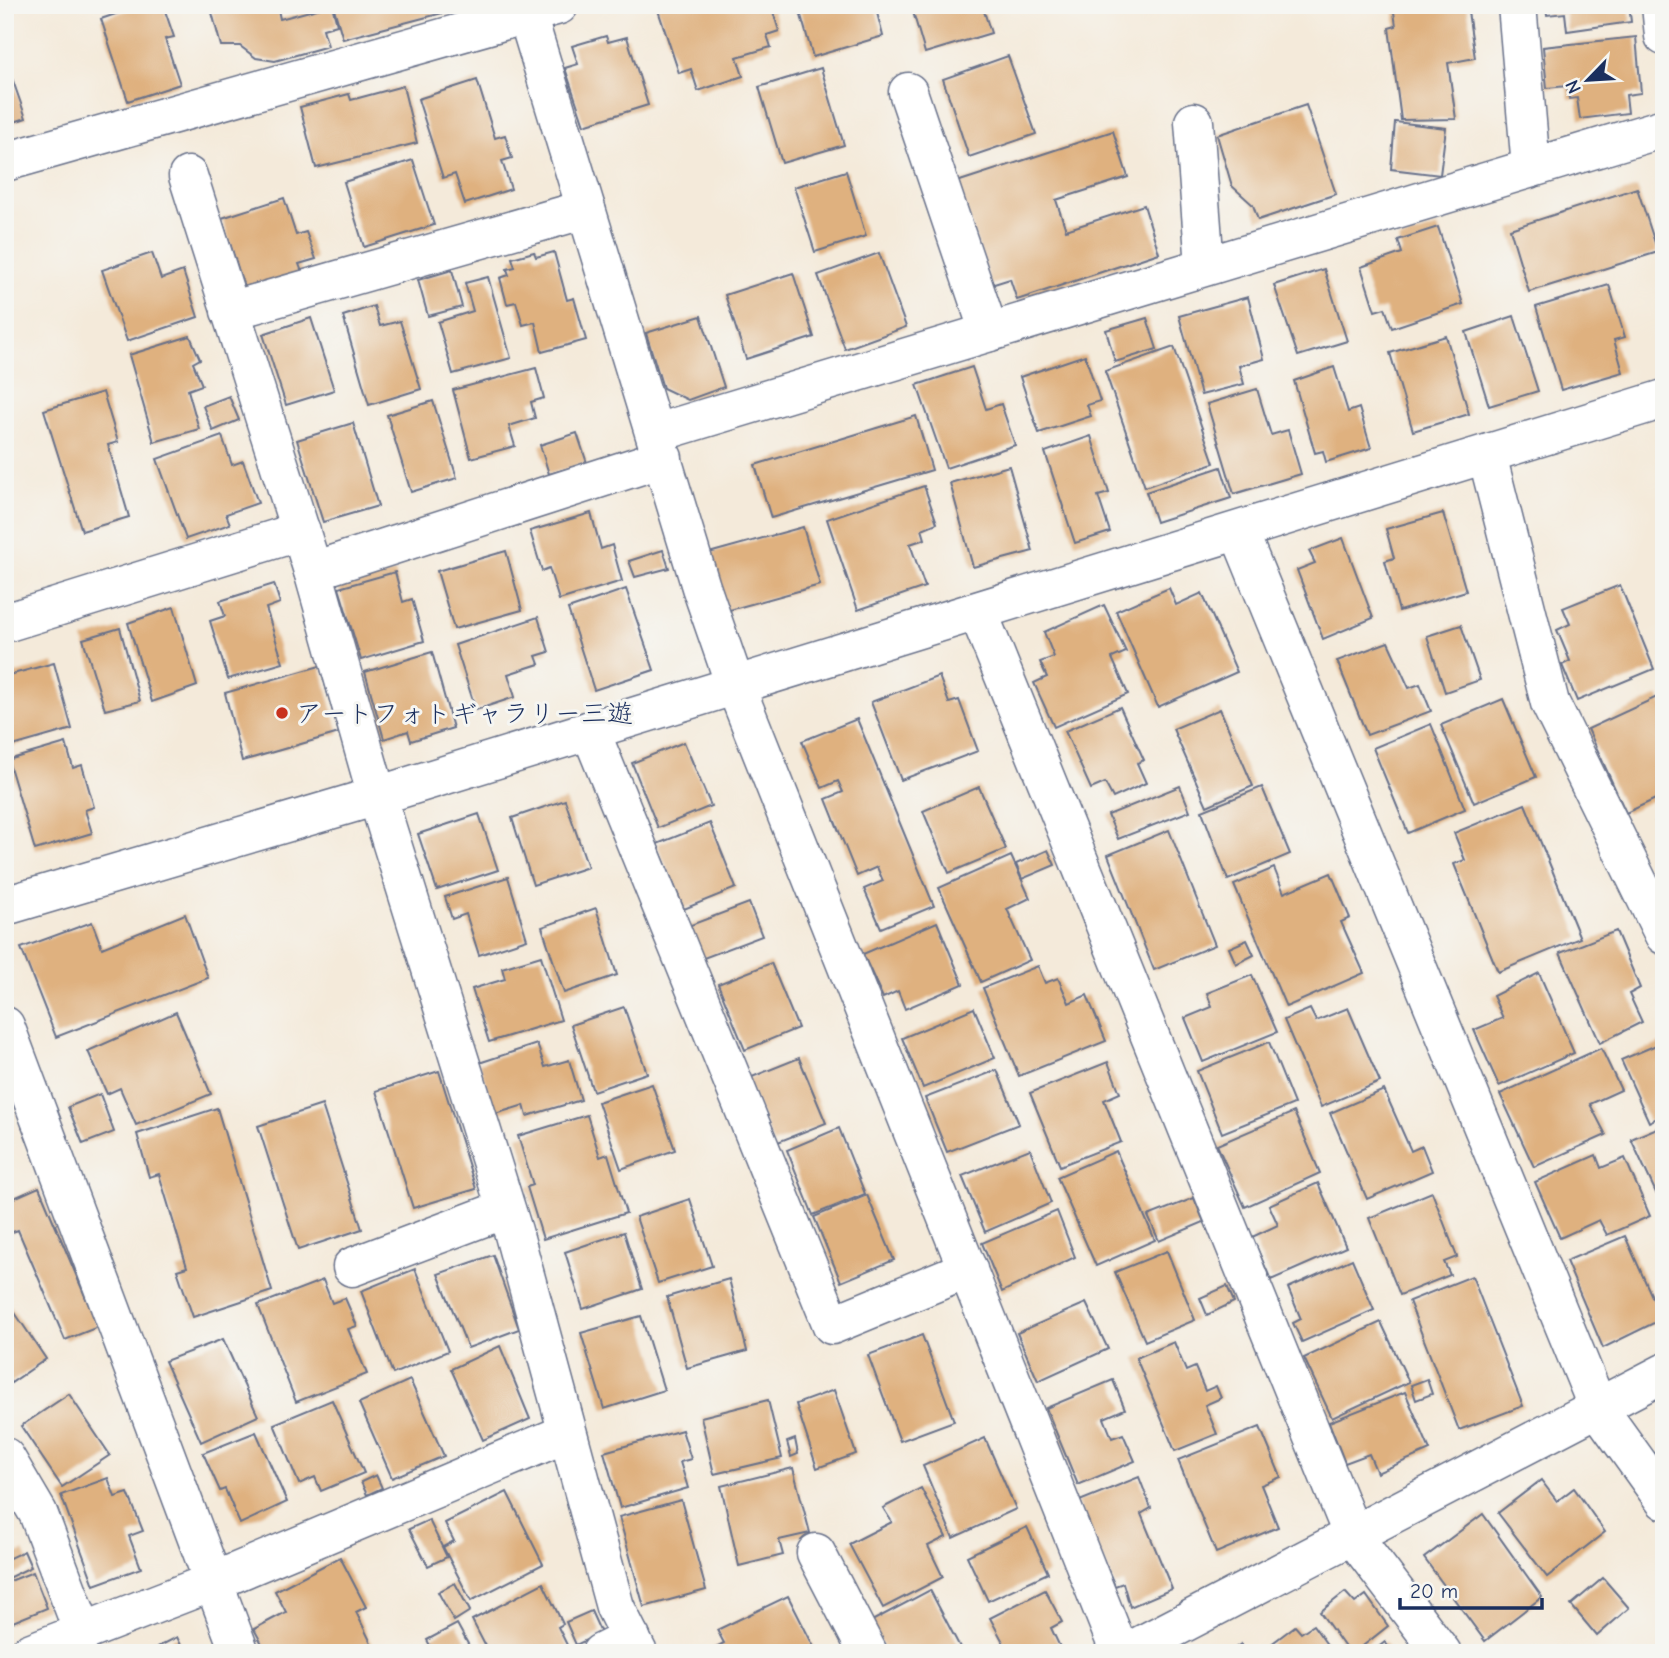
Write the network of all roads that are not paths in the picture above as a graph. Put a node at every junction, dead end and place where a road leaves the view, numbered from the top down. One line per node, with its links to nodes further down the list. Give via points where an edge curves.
1 (1517, 5): 9 (street)
2 (1661, 5): 4 (street)
3 (536, 9): 8 (street); 11 (street)
4 (1664, 36)
5 (908, 92): 14 (street)
6 (1194, 122): 12 (street)
7 (1664, 128): 9 (street)
8 (5, 162)
9 (1531, 168): 12 (street)
10 (188, 176): 13 (street)
11 (586, 209): 13 (street); 16 (street)
12 (1205, 266): 14 (street)
13 (230, 311): 18 (street)
14 (989, 332): 16 (street)
15 (1664, 399): 17 (street)
16 (660, 446): 20 (street); 23 (street)
17 (1487, 455): 19 (street); 27 (street, via 1550,703)
18 (301, 531): 20 (street); 22 (street)
19 (1239, 532): 21 (street); 33 (street)
20 (313, 571): 25 (street)
21 (978, 611): 23 (street); 37 (street)
22 (5, 623)
23 (735, 685): 24 (street); 31 (street)
24 (590, 730): 25 (street); 31 (street, via 832,1325)
25 (377, 796): 26 (street); 29 (street)
26 (5, 906)
27 (1664, 935)
28 (5, 1026): 39 (street)
29 (505, 1209): 30 (street); 34 (street)
30 (352, 1267)
31 (968, 1269): 45 (street)
32 (1664, 1373): 33 (street)
33 (1598, 1408): 36 (street); 37 (street)
34 (567, 1433): 39 (street); 41 (street)
35 (5, 1457): 40 (street, via 38,1513)
36 (1664, 1500)
37 (1353, 1536): 46 (street); 47 (street)
38 (817, 1553): 44 (street)
39 (215, 1581): 40 (street); 43 (street)
40 (83, 1632): 42 (street)
41 (623, 1648)
42 (29, 1653)
43 (240, 1653)
44 (868, 1653)
45 (1120, 1653)
46 (1126, 1653)
47 (1443, 1653)

